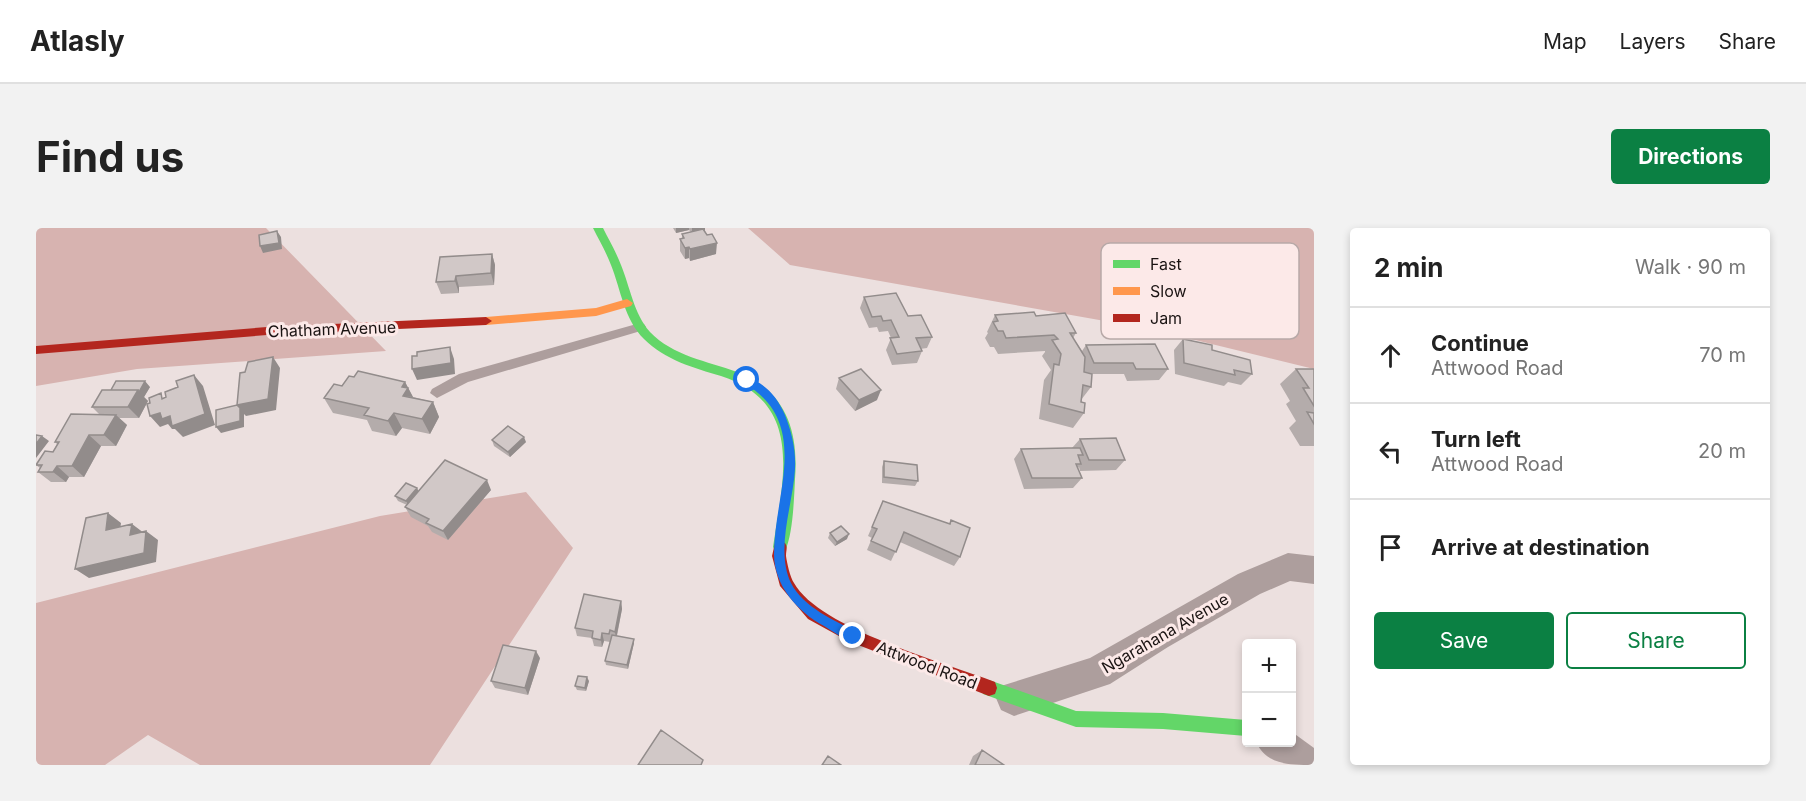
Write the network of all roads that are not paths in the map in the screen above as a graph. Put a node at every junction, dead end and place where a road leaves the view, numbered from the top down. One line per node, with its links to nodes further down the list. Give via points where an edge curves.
1 (598, 228): 2 (street, Attwood Road, via 617,267)
2 (627, 303): 3 (street, Attwood Road); 4 (street, Chatham Avenue, via 596,312 454,324 267,331)
3 (640, 327): 5 (lane, via 464,378); 7 (street, Attwood Road, via 666,351 747,380 774,401 790,446 779,556 787,586 813,615 853,636)
4 (36, 350)
5 (436, 393)
6 (1314, 570): 7 (street, Ngarahana Avenue, via 1288,567 1249,584 1098,672)
7 (1014, 698): 8 (street, Attwood Road, via 1076,719)
8 (1242, 728)
9 (1282, 747): 10 (street)
10 (1305, 765)

